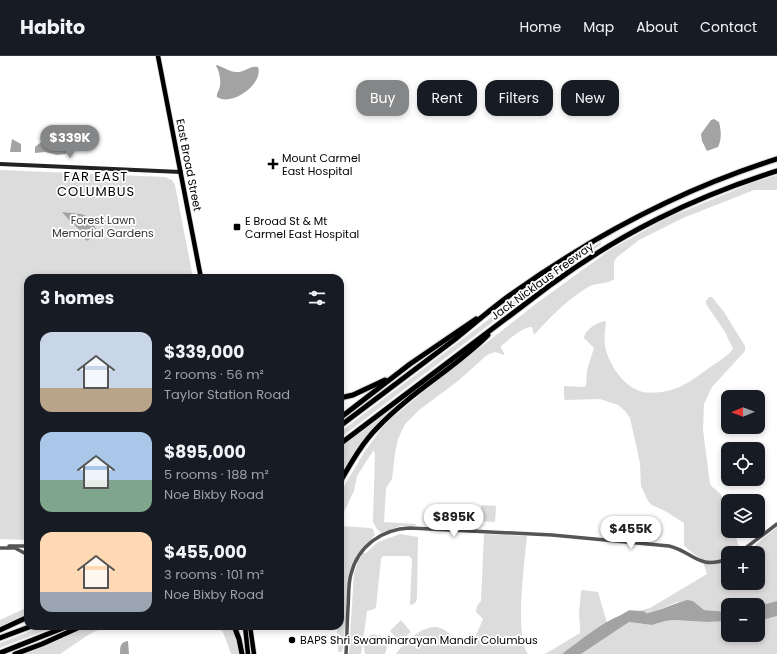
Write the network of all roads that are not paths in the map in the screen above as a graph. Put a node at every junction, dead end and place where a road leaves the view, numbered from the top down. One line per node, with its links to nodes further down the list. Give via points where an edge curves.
1 (158, 56): 5 (main road, East Broad Street)
2 (777, 159): 7 (highway, Jack Nicklaus Freeway, via 705,184 648,210 585,246)
3 (0, 164): 5 (main road)
4 (777, 170): 8 (highway, Jack Nicklaus Freeway, via 706,196 640,227 576,266)
5 (181, 172): 6 (main road, East Broad Street)
6 (200, 274)
7 (513, 293): 9 (highway); 12 (highway, Jack Nicklaus Freeway)
8 (503, 321): 13 (highway, Jack Nicklaus Freeway); 14 (highway, via 378,427)
9 (393, 377): 10 (highway); 11 (highway)
10 (344, 397)
11 (344, 415)
12 (344, 423)
13 (344, 441)
14 (344, 476)
15 (777, 524): 17 (street)
16 (24, 546): 18 (street)
17 (748, 546)
18 (0, 548): 19 (street, via 15,548)
19 (24, 553)
20 (721, 561): 35 (street, via 704,562 669,546 559,536 414,528 394,530 372,541 361,552 353,567)
21 (24, 619): 23 (highway)
22 (24, 629): 29 (highway)
23 (0, 630)
24 (58, 630): 30 (highway)
25 (73, 630): 31 (highway)
26 (236, 630): 32 (highway)
27 (245, 630): 33 (main road)
28 (251, 630): 34 (main road)
29 (0, 638)
30 (0, 653)
31 (15, 654)
32 (242, 654)
33 (248, 654)
34 (254, 654)
35 (346, 654)

